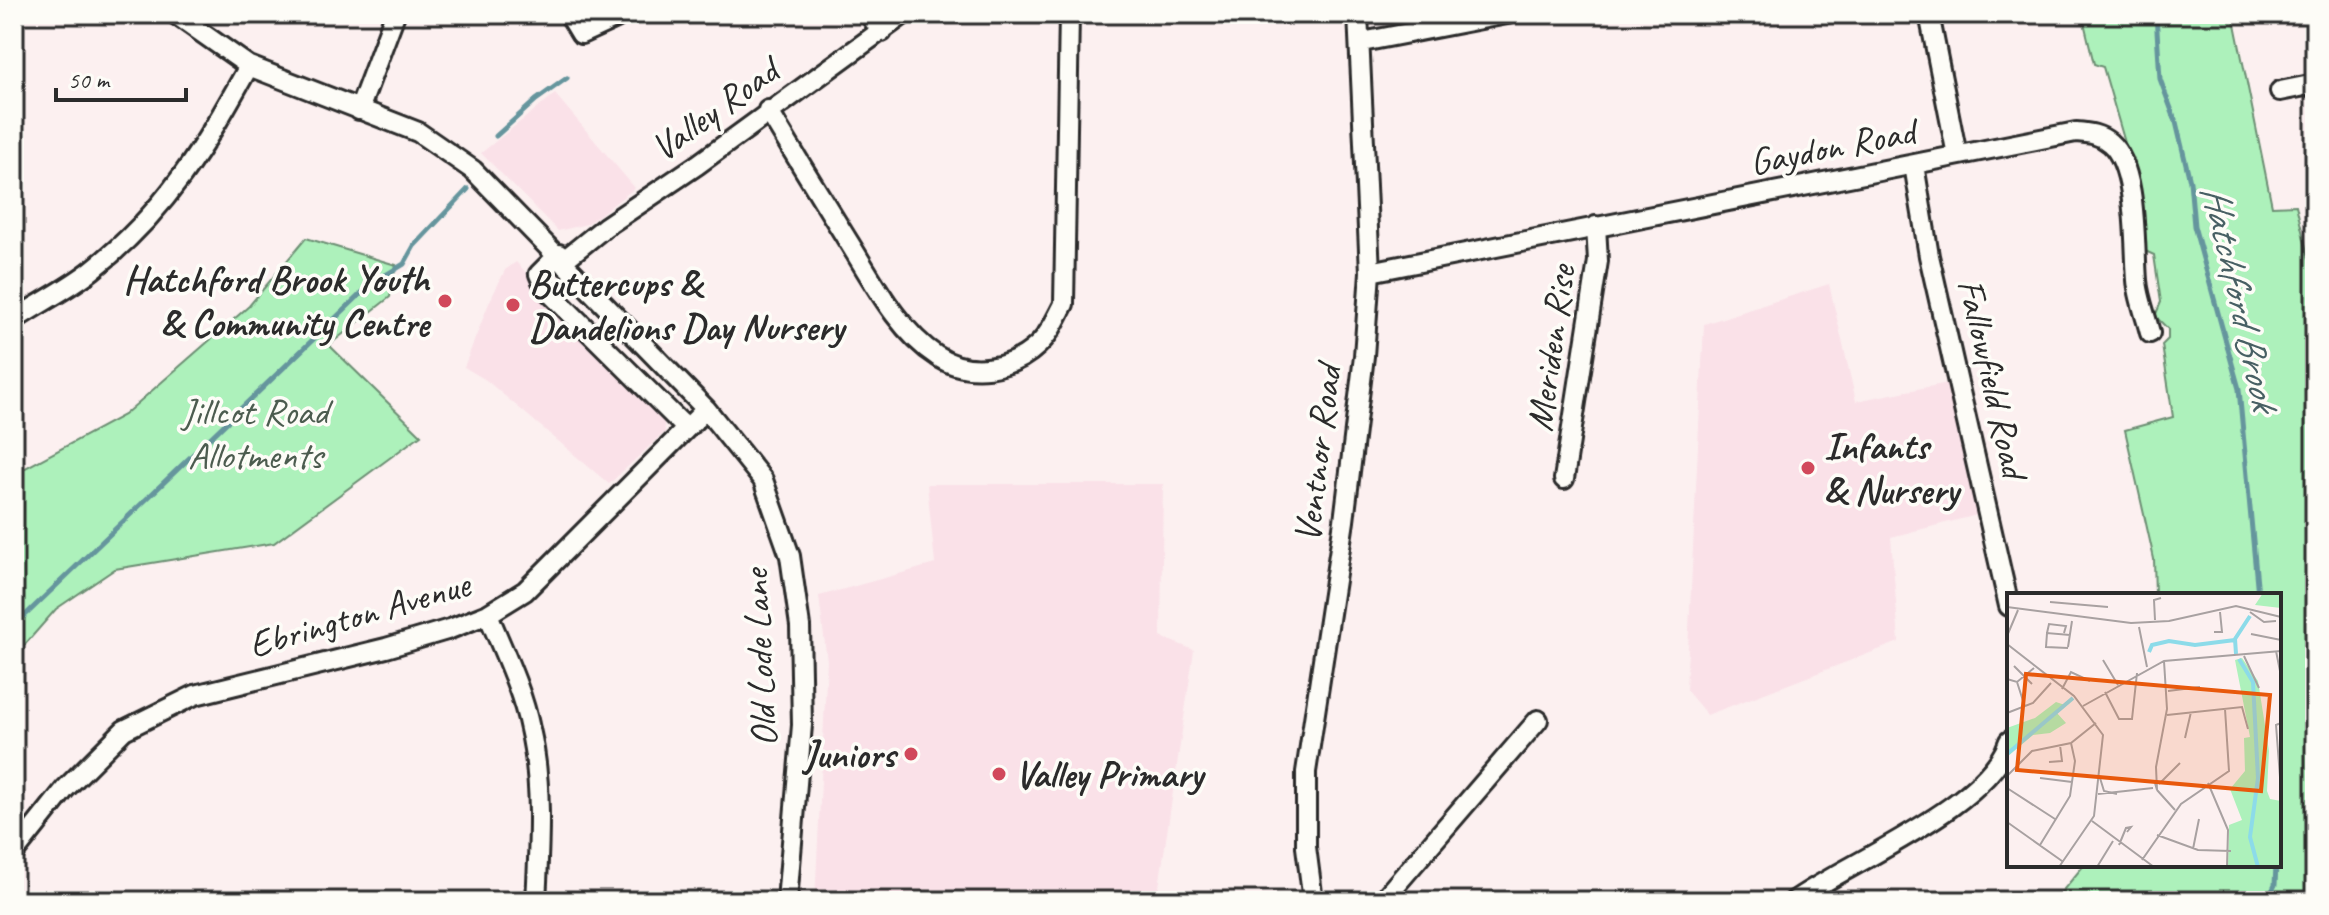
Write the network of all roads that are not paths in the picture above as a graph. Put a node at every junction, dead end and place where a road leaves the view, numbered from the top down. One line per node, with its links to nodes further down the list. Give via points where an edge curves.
1 (175, 14): 13 (street, Old Lode Lane)
2 (395, 14): 16 (street)
3 (569, 14): 10 (street, via 581,34)
4 (869, 14): 11 (street)
5 (904, 14): 11 (street, Valley Road)
6 (1069, 14): 17 (street, via 1064,304 1039,344 1014,363 966,367 923,346 868,272)
7 (1358, 14): 12 (street, Ventnor Road)
8 (1507, 14): 12 (street)
9 (1929, 14): 18 (street)
10 (616, 18)
11 (882, 32): 17 (street, Valley Road)
12 (1362, 42): 22 (street, Ventnor Road)
13 (249, 66): 16 (street, Old Lode Lane); 23 (street, via 200,155 150,216 91,270)
14 (2315, 84): 15 (street)
15 (2280, 91)
16 (359, 110): 21 (street, Old Lode Lane, via 418,132 445,149 499,193)
17 (768, 110): 21 (street, Valley Road)
18 (1957, 155): 19 (street, Gaydon Road); 24 (street, Gaydon Road, via 2076,132 2098,134 2113,145 2135,222 2137,283)
19 (1914, 165): 20 (street, Gaydon Road); 28 (street, Fallowfield Road, via 1929,256)
20 (1596, 226): 22 (street, Gaydon Road); 27 (street, Meriden Rise, via 1598,261)
21 (562, 257): 25 (street, Old Lode Lane); 26 (street, via 539,274 545,288)
22 (1370, 272): 36 (street, Ventnor Road, via 1344,521 1306,772 1306,847)
23 (16, 314)
24 (2150, 333)
25 (706, 409): 26 (street, Ebrington Avenue); 35 (street, Old Lode Lane, via 763,480 790,556 800,626 802,725)
26 (686, 428): 29 (street, Ebrington Avenue, via 525,591)
27 (1564, 479)
28 (2007, 597)
29 (488, 614): 32 (street, Ebrington Avenue, via 386,648 195,695 124,730 65,789); 34 (street, via 516,682 534,749)
30 (1538, 720): 37 (street)
31 (2007, 748): 33 (street, via 1966,797)
32 (14, 853)
33 (1821, 893): 38 (street)
34 (536, 901)
35 (787, 901)
36 (1313, 901)
37 (1382, 901)
38 (1794, 901)

